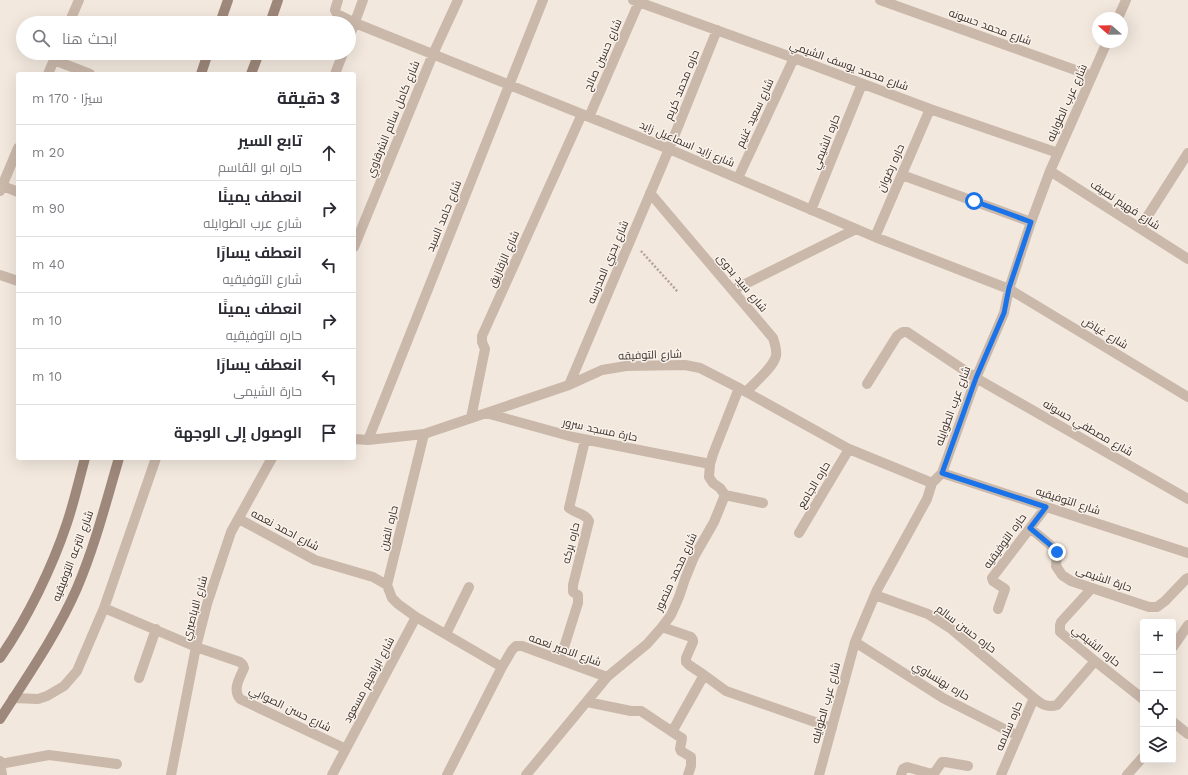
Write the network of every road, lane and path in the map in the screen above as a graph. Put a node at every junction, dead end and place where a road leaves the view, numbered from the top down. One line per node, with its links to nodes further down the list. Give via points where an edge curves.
1 (79, 0): 12 (street)
2 (228, 0): 13 (main road)
3 (278, 0): 14 (main road)
4 (338, 0): 15 (street, شارع زايد اسماعيل زايد, via 335,10)
5 (363, 0): 16 (street)
6 (458, 0): 20 (street, شارع كامل سالم الشرقاوي)
7 (543, 0): 33 (street, شارع حامد السيد)
8 (880, 0): 32 (street, شارع محمد حسونه)
9 (1126, 0): 11 (street)
10 (636, 1): 18 (street, شارع محمد يوسف الشيمي); 36 (street, شارع حسين صالح)
11 (1121, 12)
12 (72, 16)
13 (222, 16)
14 (272, 16)
15 (341, 16)
16 (356, 18)
17 (356, 24): 20 (street, شارع زايد اسماعيل زايد)
18 (717, 30): 21 (street, شارع محمد يوسف الشيمي); 37 (street, حاره محمد كريم)
19 (1104, 48): 32 (street, شارع عرب الطوايله)
20 (433, 54): 33 (street, شارع زايد اسماعيل زايد); 53 (street, شارع كامل سالم الشرقاوي)
21 (794, 58): 34 (street, شارع محمد يوسف الشيمي); 43 (street, شارع سعيد غنيم)
22 (54, 60): 27 (street)
23 (64, 60): 28 (street)
24 (206, 60): 29 (main road)
25 (256, 60): 30 (main road)
26 (340, 60): 31 (street)
27 (49, 72)
28 (86, 72)
29 (202, 72)
30 (252, 72)
31 (336, 72)
32 (1092, 76): 39 (street, شارع عرب الطوايله)
33 (509, 84): 36 (street, شارع زايد اسماعيل زايد); 69 (street, شارع حامد السيد)
34 (862, 84): 35 (street, شارع محمد يوسف الشيمي); 47 (street, حاره الشيمي)
35 (930, 109): 39 (street, شارع محمد يوسف الشيمي); 42 (street, حاره رضوان)
36 (585, 116): 37 (street, شارع زايد اسماعيل زايد); 66 (street, شارع الزقازيق, via 482,336 484,348)
37 (670, 148): 43 (street, شارع زايد اسماعيل زايد); 46 (street, شارع بحري المدرسه)
38 (16, 153): 44 (street)
39 (1058, 153): 41 (street, شارع عرب الطوايله)
40 (1188, 153): 49 (street)
41 (1050, 171): 48 (street, شارع عرب الطوايله); 49 (street, شارع فهيم نصيف)
42 (902, 175): 48 (street); 51 (street, حاره رضوان)
43 (738, 178): 47 (street, شارع زايد اسماعيل زايد)
44 (1, 188): 45 (street)
45 (16, 192)
46 (650, 193): 52 (street, شارع بحري المدرسه); 58 (street, شارع سيد بدوى)
47 (811, 210): 50 (street, شارع زايد اسماعيل زايد)
48 (1031, 222): 57 (street, شارع عرب الطوايله)
49 (1140, 228): 54 (street, شارع فهيم نصيف)
50 (856, 229): 51 (street, شارع زايد اسماعيل زايد); 58 (street)
51 (874, 237): 57 (street, شارع زايد اسماعيل زايد)
52 (631, 240): 59 (path); 62 (street, شارع بحري المدرسه)
53 (356, 242)
54 (1188, 259)
55 (0, 275): 56 (street)
56 (16, 280)
57 (1009, 288): 60 (street, شارع عرب الطوايله, via 1004,313); 64 (street, شارع غياض)
58 (733, 290): 63 (street, شارع سيد بدوى, via 773,338 776,347 775,357 770,366)
59 (678, 292)
60 (976, 378): 61 (street, شارع مصطفي حسونه, via 907,332 903,332 896,336); 77 (street, شارع عرب الطوايله); 80 (street, شارع مصطفي حسونه)
61 (867, 384)
62 (569, 385): 63 (street, شارع التوفيقه, via 602,370 685,365 700,368); 65 (street, شارع التوفيقه)
63 (743, 390): 71 (street, شارع التوفيقه); 76 (street)
64 (1188, 397)
65 (486, 413): 66 (street, شارع التوفيقه); 70 (street, حارة مسجد سرور)
66 (471, 418): 67 (street, شارع التوفيقه)
67 (424, 434): 69 (street, شارع التوفيقه); 88 (street, حاره الفرن)
68 (356, 440): 69 (street, شارع التوفيقه)
69 (368, 440)
70 (586, 440): 76 (street, حارة مسجد سرور); 103 (street, حاره بركه, via 569,508 589,521 573,586 573,592 578,595 578,603)
71 (849, 449): 78 (street, شارع التوفيقه); 85 (street, حاره الجامع)
72 (84, 460): 102 (main road, شارع الترعه التوفيقيه, via 66,524 39,591)
73 (118, 460): 110 (main road, شارع الترعه التوفيقيه, via 95,539 76,588 54,634)
74 (155, 460): 92 (street)
75 (271, 460): 83 (street, شارع الاباصيري)
76 (710, 464): 79 (street, via 710,477)
77 (942, 473): 78 (street, شارع عرب الطوايله); 82 (street, شارع التوفيقيه)
78 (932, 483): 91 (street, شارع عرب الطوايله)
79 (725, 495): 81 (street); 96 (street, شارع محمد منصور, via 714,522 694,558 680,597)
80 (1188, 499)
81 (763, 503)
82 (1046, 507): 84 (street, حاره التوفيقيه); 86 (street, شارع التوفيقيه)
83 (239, 519): 88 (street, شارع احمد نعمه, via 315,560 373,577); 101 (street, شارع الاباصيري, via 207,604)
84 (1030, 528): 90 (street, حارة الشيمى, via 1057,552 1056,566 1062,574 1071,581); 93 (street, حاره التوفيقيه, via 992,578 1005,589)
85 (799, 533)
86 (1188, 553)
87 (1188, 578): 90 (street, حارة الشيمى, via 1157,607 1149,607)
88 (387, 585): 94 (street, via 392,598)
89 (469, 587): 98 (street)
90 (1092, 588): 104 (street, حاره الشيمي, via 1061,622 1060,629 1062,634)
91 (875, 595): 99 (street, شارع عرب الطوايله); 111 (street, حاره حسن سالم, via 928,614 950,628)
92 (104, 608): 97 (street, شارع حسن الصوابي); 110 (street, via 81,663 67,682 56,692 38,699)
93 (998, 609)
94 (416, 617): 98 (street); 119 (street, شارع ابراهيم مسعود)
95 (1188, 625): 100 (street)
96 (662, 627): 106 (street, via 691,637 693,642 686,662); 107 (street, شارع محمد منصور, via 647,644)
97 (156, 629): 101 (street, شارع حسن الصوابي); 108 (street)
98 (446, 634): 105 (street)
99 (855, 642): 115 (street, شارع عرب الطوايله); 118 (street, حاره بهنساوي, via 943,698)
100 (1176, 643)
101 (196, 647): 119 (street, شارع حسن الصوابي, via 243,664 244,668 236,690 240,699); 126 (street, شارع الاباصيري)
102 (0, 658)
103 (560, 660): 105 (street, شارع الامير نعمه, via 516,646); 107 (street, شارع الامير نعمه)
104 (1095, 661): 109 (street, حاره الشيمي); 111 (street, حاره سلامه, via 1057,705 1043,705)
105 (502, 667): 124 (street, شارع الامير نعمه)
106 (704, 675): 115 (street, via 735,695); 116 (street)
107 (607, 677): 112 (street, شارع محمد منصور)
108 (140, 678)
109 (1140, 697)
110 (13, 698): 113 (main road, شارع الترعه التوفيقيه)
111 (1034, 698): 118 (street, حاره سلامه)
112 (587, 702): 116 (street, via 641,711); 128 (street, شارع محمد منصور)
113 (0, 718)
114 (1176, 724): 117 (street)
115 (832, 728): 130 (street, شارع عرب الطوايله)
116 (672, 732): 129 (street, via 682,738 680,749 691,757)
117 (1188, 734)
118 (1018, 736): 132 (street, حاره سلامه)
119 (346, 749): 127 (street, شارع ابراهيم مسعود)
120 (1140, 760): 133 (street)
121 (0, 762): 122 (street, via 50,755); 125 (street)
122 (117, 764)
123 (968, 766): 131 (street, via 942,762 932,774 907,767)
124 (448, 774)
125 (2, 775)
126 (171, 775)
127 (332, 775)
128 (526, 775)
129 (688, 775)
130 (819, 775)
131 (901, 775)
132 (1001, 775)
133 (1127, 775)

